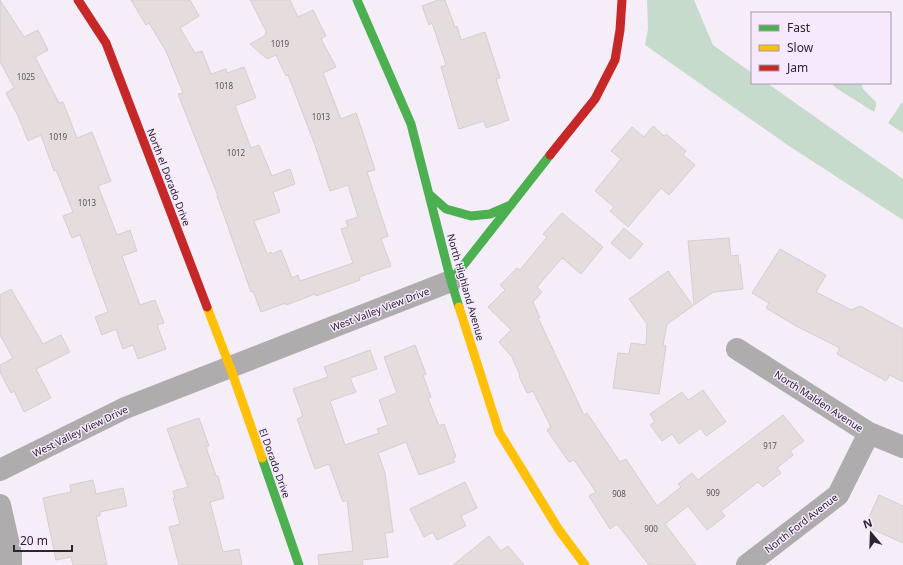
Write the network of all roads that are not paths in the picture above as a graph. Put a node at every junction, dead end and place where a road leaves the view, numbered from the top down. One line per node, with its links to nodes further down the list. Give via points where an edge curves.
1 (78, 0): 8 (street, North el Dorado Drive, via 106,43)
2 (357, 0): 4 (street, North Highland Avenue, via 411,124)
3 (622, 0): 5 (street, via 615,60 595,99)
4 (429, 194): 5 (street, via 446,209 471,216 490,214); 6 (street, North Highland Avenue)
5 (511, 205): 6 (street)
6 (451, 281): 8 (street, West Valley View Drive); 15 (street, North Highland Avenue, via 499,432 559,530)
7 (737, 349): 9 (street, North Malden Avenue)
8 (230, 368): 11 (street, West Valley View Drive, via 125,408); 14 (street, El Dorado Drive)
9 (869, 433): 10 (street, North Malden Avenue); 16 (street, North Ford Avenue, via 838,495)
10 (903, 447)
11 (0, 470)
12 (0, 505): 13 (street)
13 (11, 565)
14 (299, 565)
15 (585, 565)
16 (747, 565)

